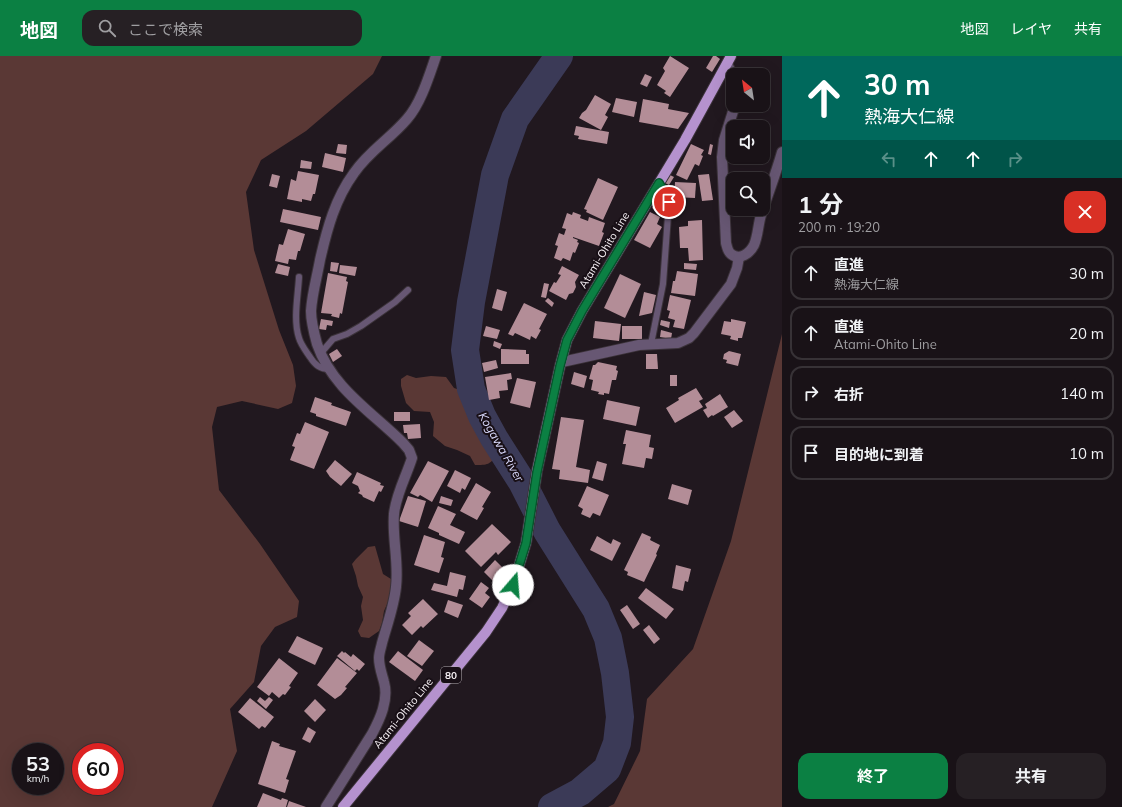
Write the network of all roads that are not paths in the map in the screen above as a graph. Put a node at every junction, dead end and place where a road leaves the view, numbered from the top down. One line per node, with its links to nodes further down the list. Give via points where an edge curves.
1 (436, 56): 10 (street, via 416,106 408,118 354,172 341,193 330,221 311,310 314,334)
2 (729, 60): 5 (main road, Atami-Ohito Line / 80)
3 (733, 112): 6 (street, via 722,156 726,243 731,254)
4 (782, 152): 6 (street, via 754,246 748,254)
5 (659, 183): 9 (lane, via 669,202 663,284); 11 (main road, Atami-Ohito Line / 80, via 582,311 567,340)
6 (739, 257): 9 (street, via 726,293 690,338 678,343)
7 (299, 277): 12 (lane, via 299,340 318,367)
8 (408, 290): 10 (lane, via 361,326 333,339)
9 (651, 344): 11 (street)
10 (321, 353): 12 (street)
11 (562, 362): 14 (main road, Atami-Ohito Line / 80, via 537,472 526,543 513,585 502,608 486,632)
12 (329, 369): 13 (street, via 357,402 404,443 412,458 396,500 394,515 396,587 379,657 386,692 384,706 372,734)
13 (326, 807)
14 (343, 807)

